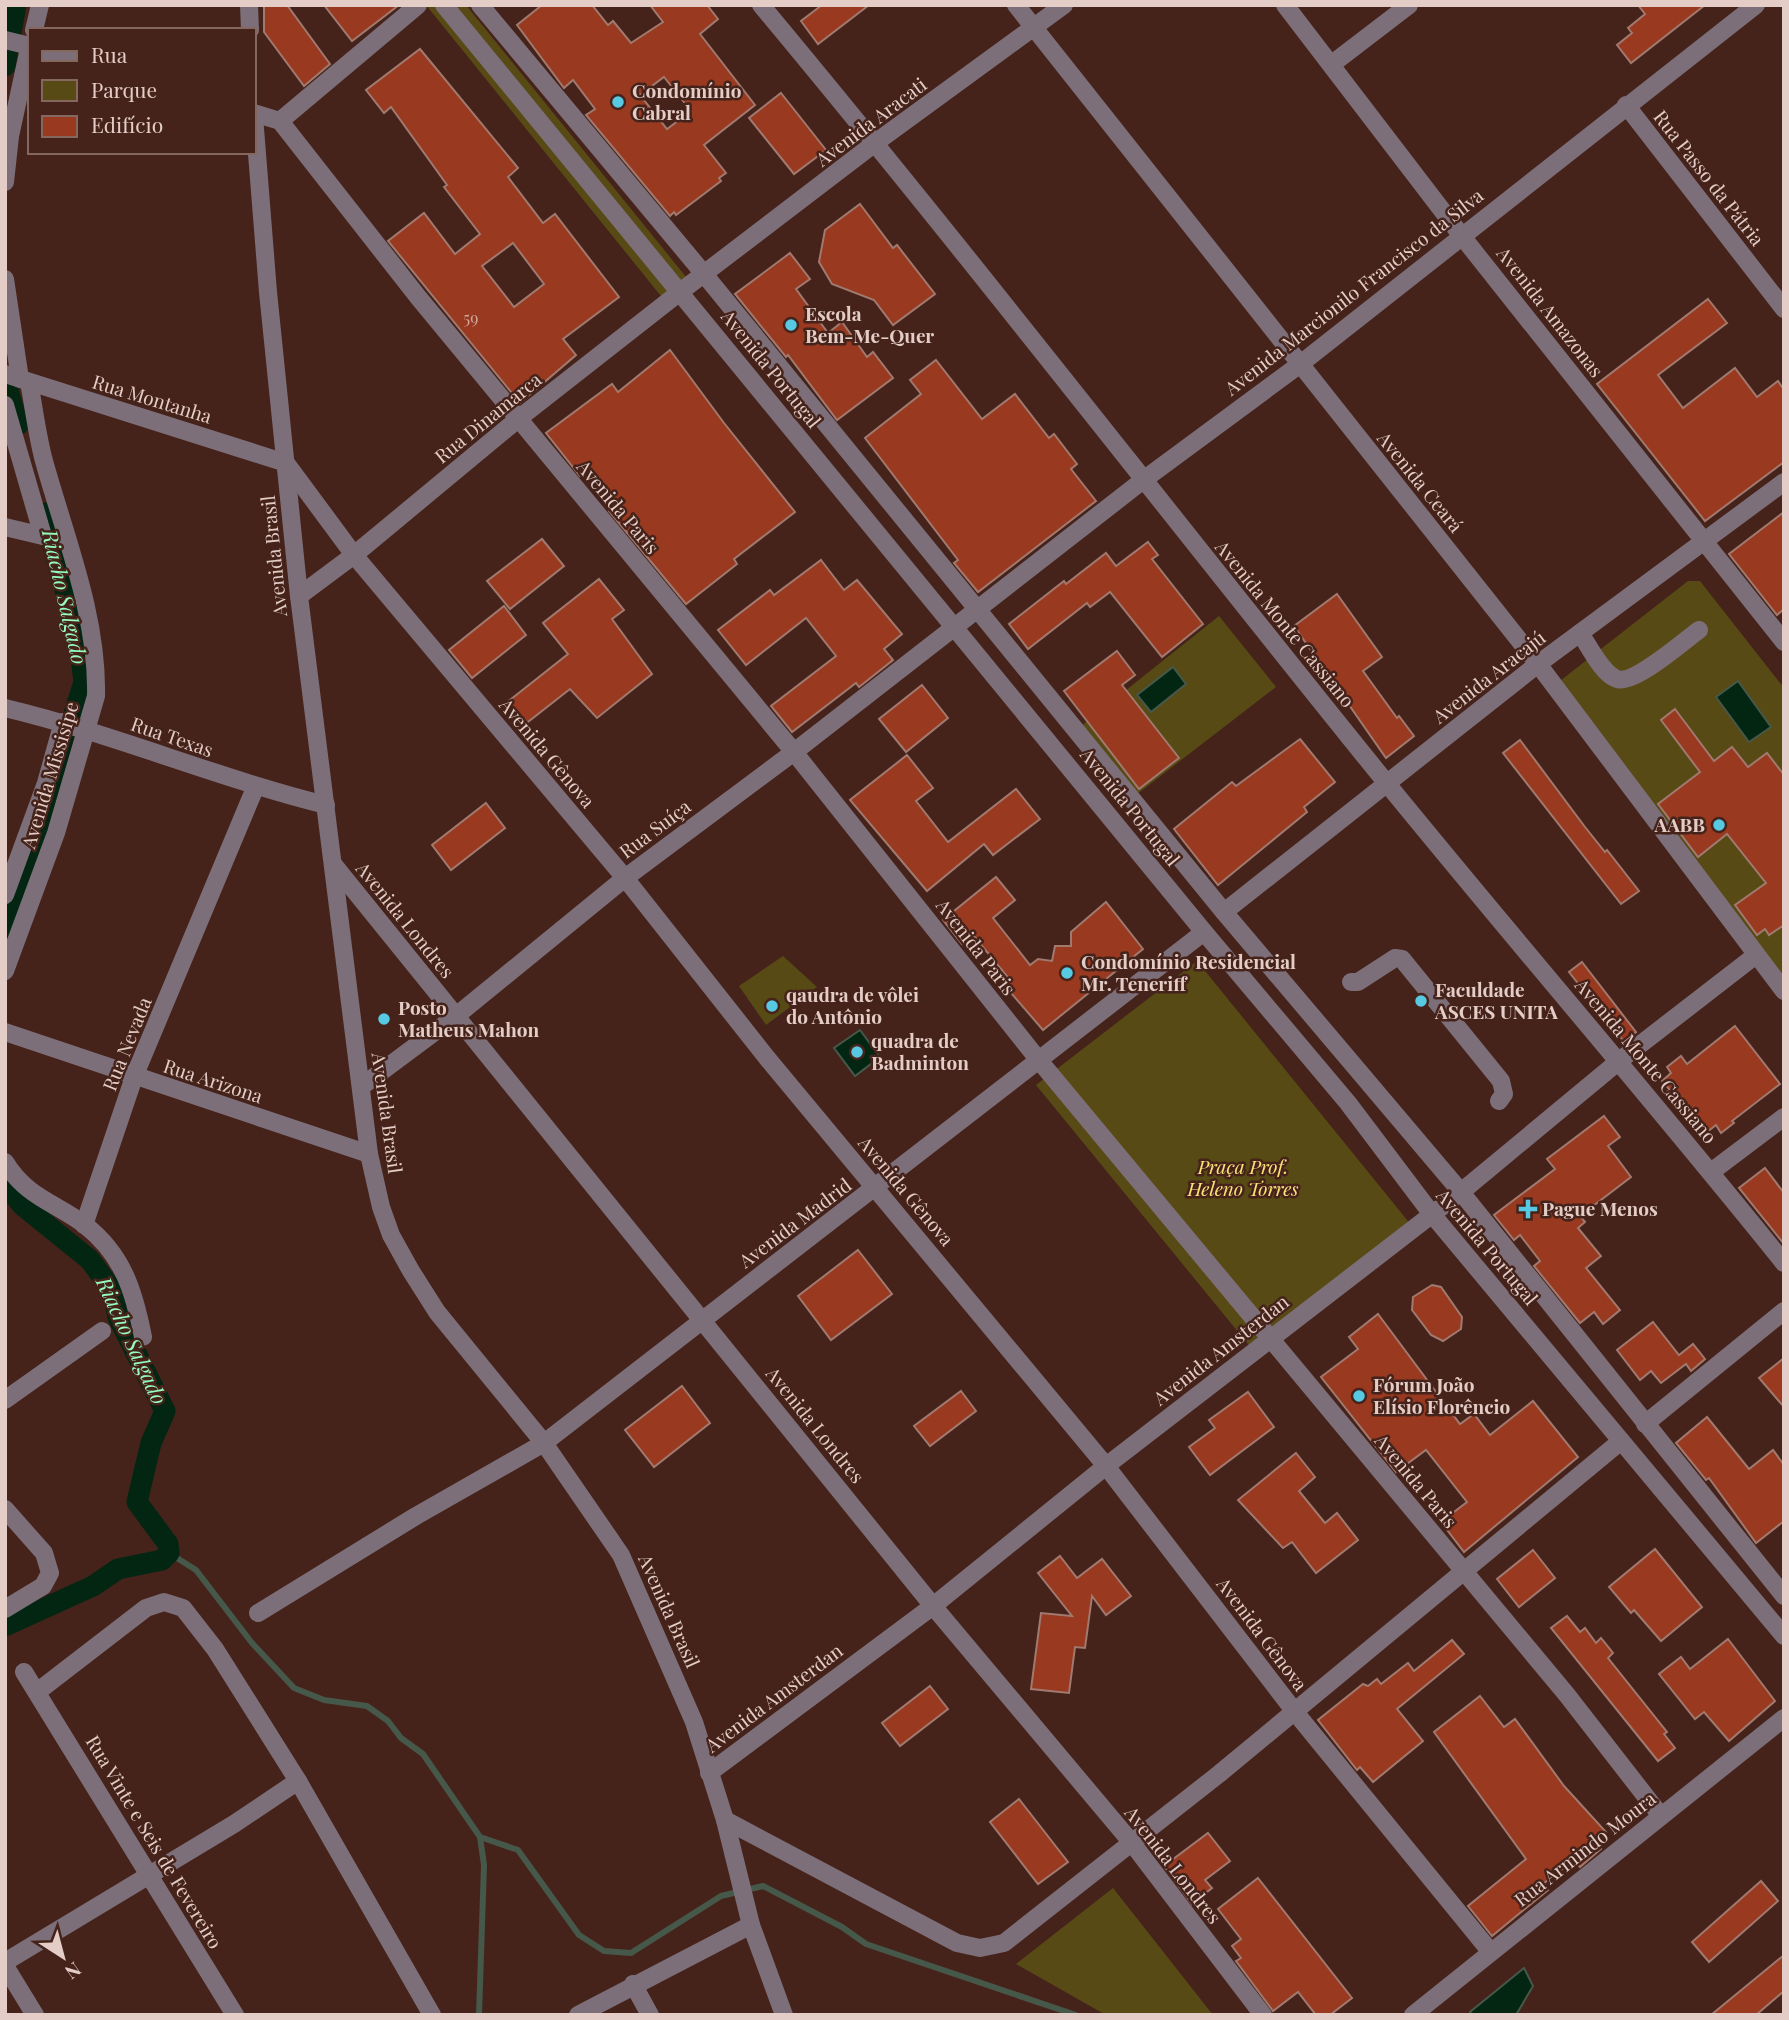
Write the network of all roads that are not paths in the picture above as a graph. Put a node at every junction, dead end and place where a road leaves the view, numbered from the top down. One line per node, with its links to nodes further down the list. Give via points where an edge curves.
1 (40, 5): 12 (street)
2 (249, 5): 13 (street)
3 (418, 5): 19 (street)
4 (444, 5): 26 (street, Avenida Portugal)
5 (480, 5): 24 (street, Avenida Portugal)
6 (761, 5): 21 (street, Avenida Monte Cassiano)
7 (1016, 5): 14 (street, Avenida Ceará)
8 (1064, 5): 14 (street, Avenida Aracati)
9 (1286, 5): 16 (street, Avenida Amazonas)
10 (1409, 5): 16 (street)
11 (1756, 5): 17 (street, Avenida Marcionilo Francisco da Silva)
12 (29, 28)
13 (250, 28)
14 (1034, 29): 21 (street, Avenida Aracati); 28 (street, Avenida Ceará)
15 (23, 41): 22 (street)
16 (1332, 64): 23 (street, Avenida Amazonas)
17 (1626, 105): 23 (street, Avenida Marcionilo Francisco da Silva); 27 (street, Rua Passo da Pátria)
18 (256, 115): 19 (street)
19 (280, 121): 31 (street, Avenida Paris)
20 (256, 137): 32 (street, Avenida Brasil)
21 (875, 143): 24 (street, Avenida Aracati); 33 (street, Avenida Monte Cassiano)
22 (5, 182)
23 (1461, 235): 28 (street, Avenida Marcionilo Francisco da Silva); 36 (street, Avenida Amazonas)
24 (704, 274): 26 (street, Rua Dinamarca); 39 (street, Avenida Portugal)
25 (5, 279): 29 (street, Avenida Missisipe)
26 (680, 292): 31 (street, Rua Dinamarca); 40 (street, Avenida Portugal)
27 (1784, 309)
28 (1299, 365): 33 (street, Avenida Marcionilo Francisco da Silva); 44 (street, Avenida Ceará)
29 (17, 378): 32 (street, Rua Montanha); 47 (street, Avenida Missisipe, via 81,587 96,674)
30 (5, 405): 35 (street, via 43,536)
31 (519, 419): 37 (street, Rua Dinamarca); 48 (street, Avenida Paris)
32 (286, 463): 37 (street, Avenida Gênova); 38 (street, Avenida Brasil)
33 (1142, 481): 39 (street, Avenida Marcionilo Francisco da Silva); 49 (street, Avenida Monte Cassiano)
34 (1784, 482): 36 (street, Avenida Aracajú)
35 (5, 527)
36 (1705, 542): 42 (street, Avenida Aracajú); 43 (street, Avenida Amazonas)
37 (354, 555): 38 (street, Rua Dinamarca); 53 (street, Avenida Gênova)
38 (299, 596): 51 (street, Avenida Brasil)
39 (979, 611): 40 (street, Rua Suíça); 55 (street, Avenida Portugal)
40 (957, 628): 48 (street, Rua Suíça); 56 (street, Avenida Portugal)
41 (1699, 630): 42 (street, via 1623,680 1612,676)
42 (1580, 634): 44 (street, Avenida Aracajú)
43 (1784, 642)
44 (1538, 664): 49 (street, Avenida Aracajú); 57 (street, Avenida Ceará)
45 (5, 708): 46 (street, Rua Texas)
46 (64, 722): 47 (street, Rua Texas); 54 (street, Avenida Missisipe)
47 (88, 730): 50 (street, Rua Texas); 58 (street, Avenida Missisipe)
48 (794, 752): 53 (street, Rua Suíça); 63 (street, Avenida Paris)
49 (1387, 783): 55 (street, Avenida Aracajú); 64 (street, Avenida Monte Cassiano)
50 (255, 788): 51 (street, Rua Texas); 65 (street, Rua Nevada)
51 (326, 805): 52 (street, Avenida Brasil)
52 (333, 864): 61 (street, Avenida Londres); 66 (street, Avenida Brasil)
53 (625, 878): 61 (street, Rua Suíça); 72 (street, Avenida Gênova)
54 (7, 885)
55 (1224, 912): 73 (street, Avenida Portugal)
56 (1204, 932): 63 (street, Avenida Madrid); 74 (street, Avenida Portugal, via 1348,1102)
57 (1756, 955): 60 (street, Avenida Ceará); 64 (street, Avenida Amsterdan)
58 (5, 971)
59 (1351, 982): 67 (street, via 1395,958 1402,959 1501,1081 1504,1094)
60 (1784, 991)
61 (456, 1016): 66 (street, Rua Suíça); 78 (street, Avenida Londres)
62 (5, 1032): 65 (street, Rua Arizona)
63 (1037, 1058): 72 (street, Avenida Madrid); 81 (street, Avenida Paris)
64 (1619, 1061): 71 (street, Avenida Monte Cassiano); 73 (street, Avenida Amsterdan)
65 (134, 1077): 69 (street, Rua Arizona); 75 (street, Rua Nevada)
66 (362, 1086): 69 (street, Avenida Brasil)
67 (1499, 1101)
68 (1784, 1117): 71 (street)
69 (369, 1154): 85 (street, Avenida Brasil, via 380,1207 411,1271 437,1312)
70 (5, 1162): 75 (street, via 32,1192)
71 (1711, 1172): 76 (street, Avenida Monte Cassiano)
72 (876, 1188): 78 (street, Avenida Madrid); 86 (street, Avenida Gênova)
73 (1461, 1192): 74 (street, Avenida Amsterdan); 83 (street, Avenida Portugal)
74 (1431, 1213): 81 (street, Avenida Amsterdan); 84 (street, Avenida Portugal)
75 (84, 1225): 80 (street, via 109,1250 132,1285)
76 (1784, 1263)
77 (1784, 1311): 83 (street)
78 (705, 1320): 85 (street, Avenida Madrid); 90 (street, Avenida Londres)
79 (102, 1331): 82 (street)
80 (143, 1337)
81 (1270, 1338): 86 (street, Avenida Amsterdan); 88 (street, Avenida Paris)
82 (5, 1400)
83 (1645, 1424): 89 (street, Avenida Portugal)
84 (1621, 1441): 88 (street); 93 (street, Avenida Portugal)
85 (544, 1443): 92 (street, Avenida Madrid); 98 (street, Avenida Brasil, via 621,1555 689,1710)
86 (1107, 1466): 90 (street, Avenida Amsterdan); 96 (street, Avenida Gênova)
87 (5, 1509): 91 (street, via 44,1553 50,1573 43,1586)
88 (1464, 1571): 96 (street); 100 (street, Avenida Paris)
89 (1784, 1596)
90 (933, 1606): 98 (street, Avenida Amsterdan); 102 (street, Avenida Londres)
91 (5, 1609)
92 (258, 1613)
93 (1784, 1636)
94 (24, 1672): 95 (street, Rua Vinte e Seis de Fevereiro)
95 (37, 1692): 99 (street, via 146,1608 174,1604 196,1622 215,1649); 103 (street, Rua Vinte e Seis de Fevereiro)
96 (1295, 1712): 102 (street); 105 (street, Avenida Gênova)
97 (1784, 1718): 100 (street, Rua Armindo Moura)
98 (709, 1773): 101 (street, Avenida Brasil)
99 (298, 1781): 103 (street); 110 (street)
100 (1661, 1816): 105 (street, Rua Armindo Moura)
101 (725, 1821): 102 (street, via 957,1943 980,1948 1004,1944); 104 (street, Avenida Brasil)
102 (1132, 1843): 114 (street, Avenida Londres)
103 (150, 1875): 106 (street); 109 (street, Rua Vinte e Seis de Fevereiro)
104 (751, 1925): 107 (street); 113 (street, Avenida Brasil)
105 (1490, 1951): 115 (street, Rua Armindo Moura)
106 (5, 1964): 108 (street)
107 (633, 1984): 111 (street); 112 (street)
108 (35, 2015)
109 (234, 2015)
110 (432, 2015)
111 (578, 2015)
112 (650, 2015)
113 (784, 2015)
114 (1263, 2015)
115 (1413, 2015)

